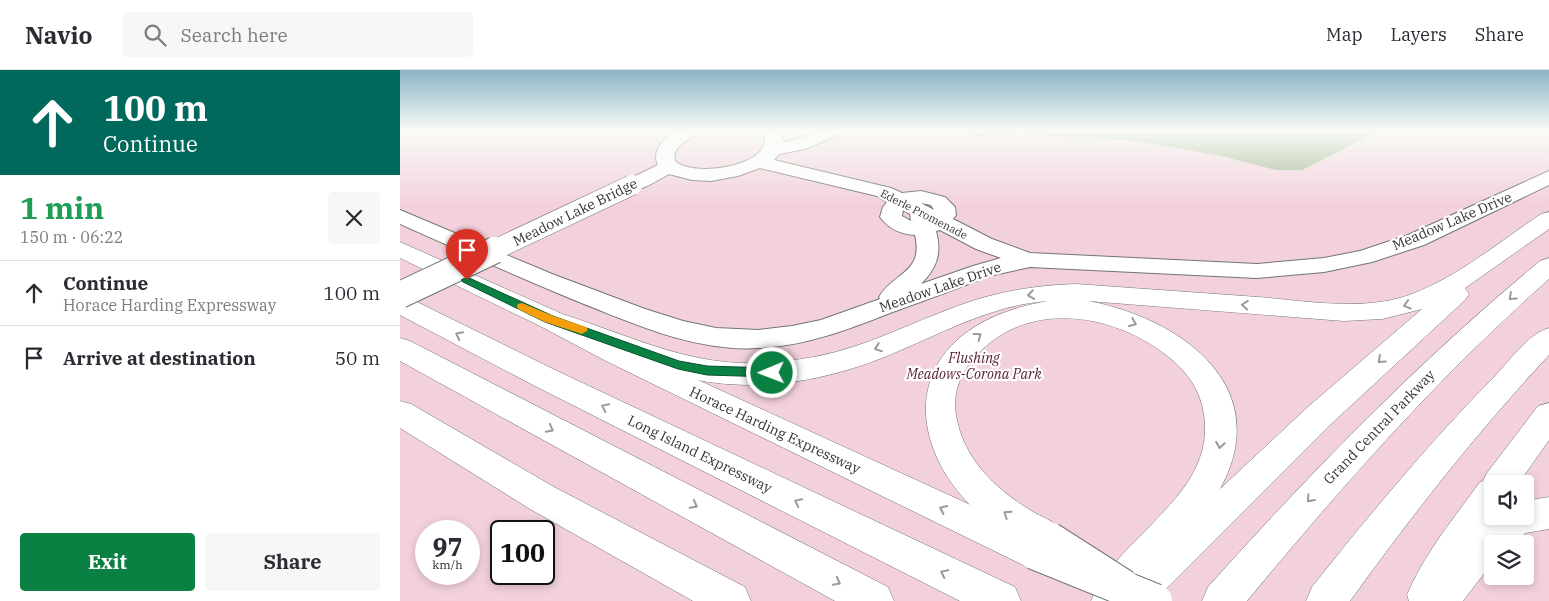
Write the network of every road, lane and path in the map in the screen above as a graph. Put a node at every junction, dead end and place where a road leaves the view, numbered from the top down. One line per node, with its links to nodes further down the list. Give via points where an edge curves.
1 (664, 156): 3 (street)
2 (765, 156): 3 (street, via 742,169 709,175 680,172); 5 (street, Ederle Promenade, via 884,192)
3 (670, 166): 12 (street, Meadow Lake Bridge, bridge)
4 (1549, 177): 9 (street, Meadow Lake Drive, via 1416,240 1364,257 1324,265 1257,271)
5 (921, 215): 9 (street, Ederle Promenade, via 984,244); 14 (street, via 929,245 926,262 912,280)
6 (400, 216): 14 (street, Meadow Lake Drive, via 636,315 681,330 716,337 758,339 792,335 824,328)
7 (1549, 218): 11 (main road)
8 (400, 249): 15 (main road, Horace Harding Expressway)
9 (1030, 260): 14 (street, Meadow Lake Drive, via 981,271)
10 (1549, 266): 30 (main road, Grand Central Parkway, one-way to 30, via 1466,339 1382,423 1300,510)
11 (1481, 267): 15 (main road, one-way to 15, via 1424,299 1370,312 1076,292 1034,294 979,309 841,361 772,373 707,371 678,365); 27 (main road, one-way to 27)
12 (400, 295)
13 (400, 304): 26 (main road, Long Island Expressway, one-way to 13)
14 (877, 308)
15 (549, 319): 25 (main road, Horace Harding Expressway, one-way to 15, via 616,354)
16 (1549, 338): 31 (main road, via 1465,428)
17 (400, 348): 19 (main road)
18 (400, 371): 19 (main road)
19 (508, 406): 29 (main road, one-way to 29)
20 (400, 413): 28 (main road, via 542,498)
21 (1549, 415): 22 (main road)
22 (1506, 475)
23 (1484, 504): 32 (main road)
24 (1549, 514): 33 (main road, via 1520,519 1504,526)
25 (1042, 546): 27 (main road, Horace Harding Expressway, bridge); 27 (main road, one-way to 27, via 982,494 960,468 941,422 945,378 959,354 979,335 1016,317 1071,309 1100,312 1130,321 1185,354 1213,392 1221,420 1218,453 1203,489 1145,556)
26 (994, 598)
27 (1128, 598)
28 (731, 601)
29 (874, 601)
30 (1222, 601)
31 (1326, 601)
32 (1423, 601)
33 (1439, 601)

